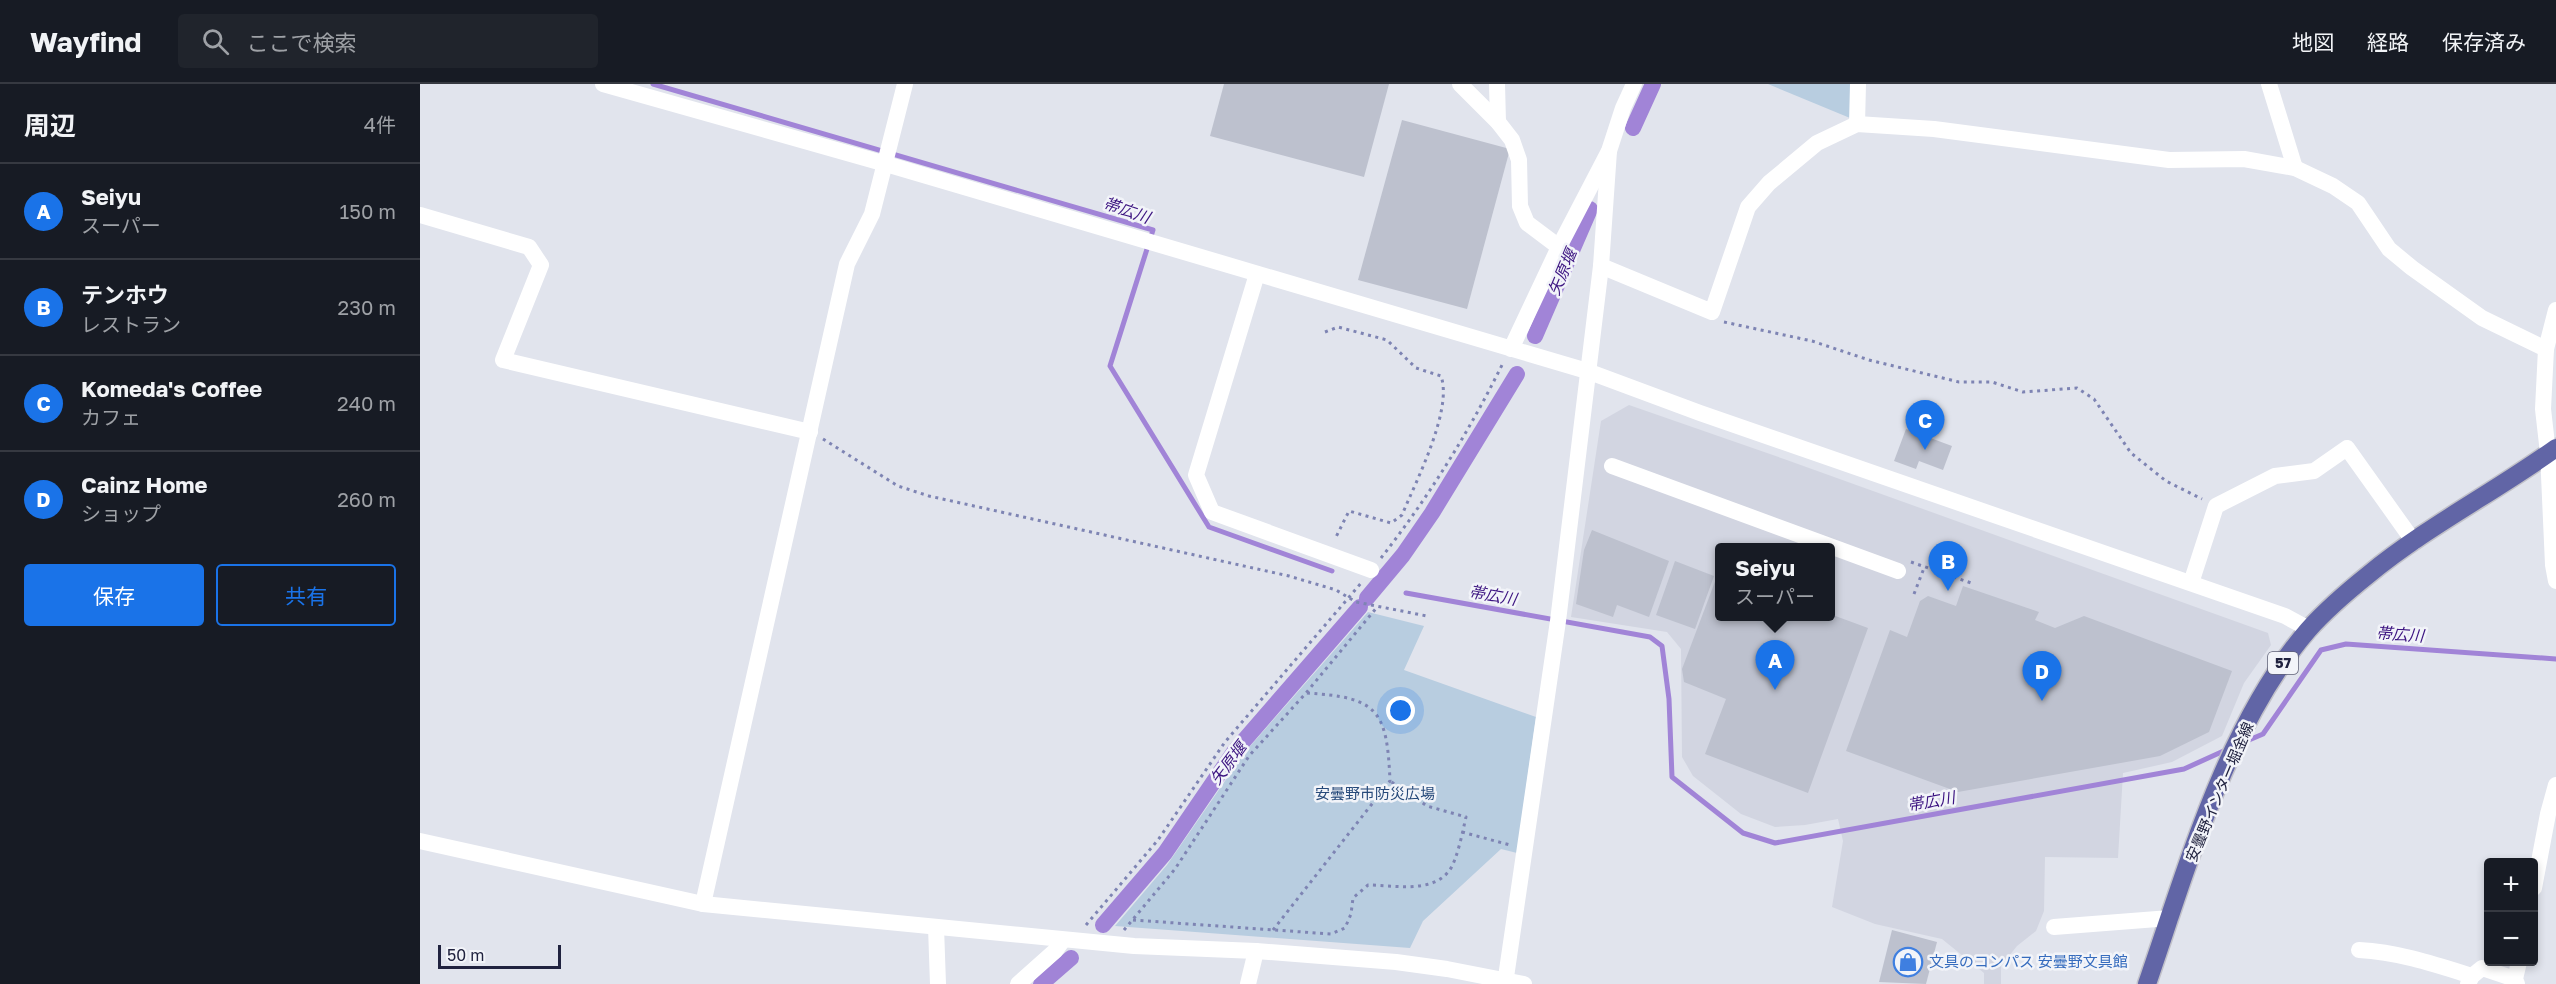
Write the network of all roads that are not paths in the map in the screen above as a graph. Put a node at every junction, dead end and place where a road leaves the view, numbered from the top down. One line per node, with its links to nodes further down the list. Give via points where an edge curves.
1 (603, 84): 11 (street)
2 (905, 84): 11 (street)
3 (1460, 84): 8 (street)
4 (1497, 84): 8 (street)
5 (1634, 84): 10 (street)
6 (1858, 84): 9 (street)
7 (2269, 84): 12 (street)
8 (1498, 122): 14 (street, via 1512,140 1519,160 1520,206 1527,223)
9 (1857, 124): 12 (street, via 1934,129 2169,160 2244,159); 15 (street, via 1817,143 1769,183 1748,207 1712,312)
10 (1609, 151): 14 (street); 15 (street)
11 (886, 164): 16 (street); 21 (street, via 872,214 848,264)
12 (2295, 168): 19 (street, via 2358,203 2389,249 2420,274 2482,318)
13 (420, 215): 21 (street, via 529,247 541,265 502,360)
14 (1559, 247): 18 (street)
15 (1601, 266): 20 (street)
16 (1257, 274): 18 (street); 26 (street, via 1196,475 1212,512)
17 (2556, 310): 19 (street)
18 (1511, 349): 20 (street)
19 (2546, 349): 22 (street, via 2543,408)
20 (1587, 371): 28 (street); 43 (street, via 1558,621)
21 (810, 432): 33 (street)
22 (2552, 451): 24 (main road, 安曇野インター堀金線 / 57); 27 (street)
23 (1612, 466): 25 (street)
24 (2414, 542): 28 (street, via 2347,448 2314,471 2275,476 2216,506); 29 (main road, 安曇野インター堀金線 / 57, via 2368,574)
25 (1904, 566)
26 (1371, 570)
27 (2556, 581)
28 (2191, 583): 29 (street, via 2285,616)
29 (2309, 629): 34 (main road, 安曇野インター堀金線 / 57, via 2265,690 2243,732)
30 (2556, 785): 32 (street)
31 (420, 841): 33 (street)
32 (2538, 867)
33 (703, 904): 35 (street)
34 (2170, 918): 36 (street); 48 (main road, 安曇野インター堀金線 / 57)
35 (936, 927): 37 (street); 44 (street)
36 (2054, 927)
37 (1070, 940): 38 (street, via 1134,946); 45 (street)
38 (1262, 945): 43 (street, via 1396,962); 46 (street)
39 (2359, 950): 41 (street, via 2419,959)
40 (2518, 966): 42 (street)
41 (2470, 980): 42 (street, via 2482,968)
42 (2516, 981)
43 (1505, 982): 47 (street)
44 (938, 984)
45 (1018, 984)
46 (1248, 984)
47 (1524, 984)
48 (2147, 984)

